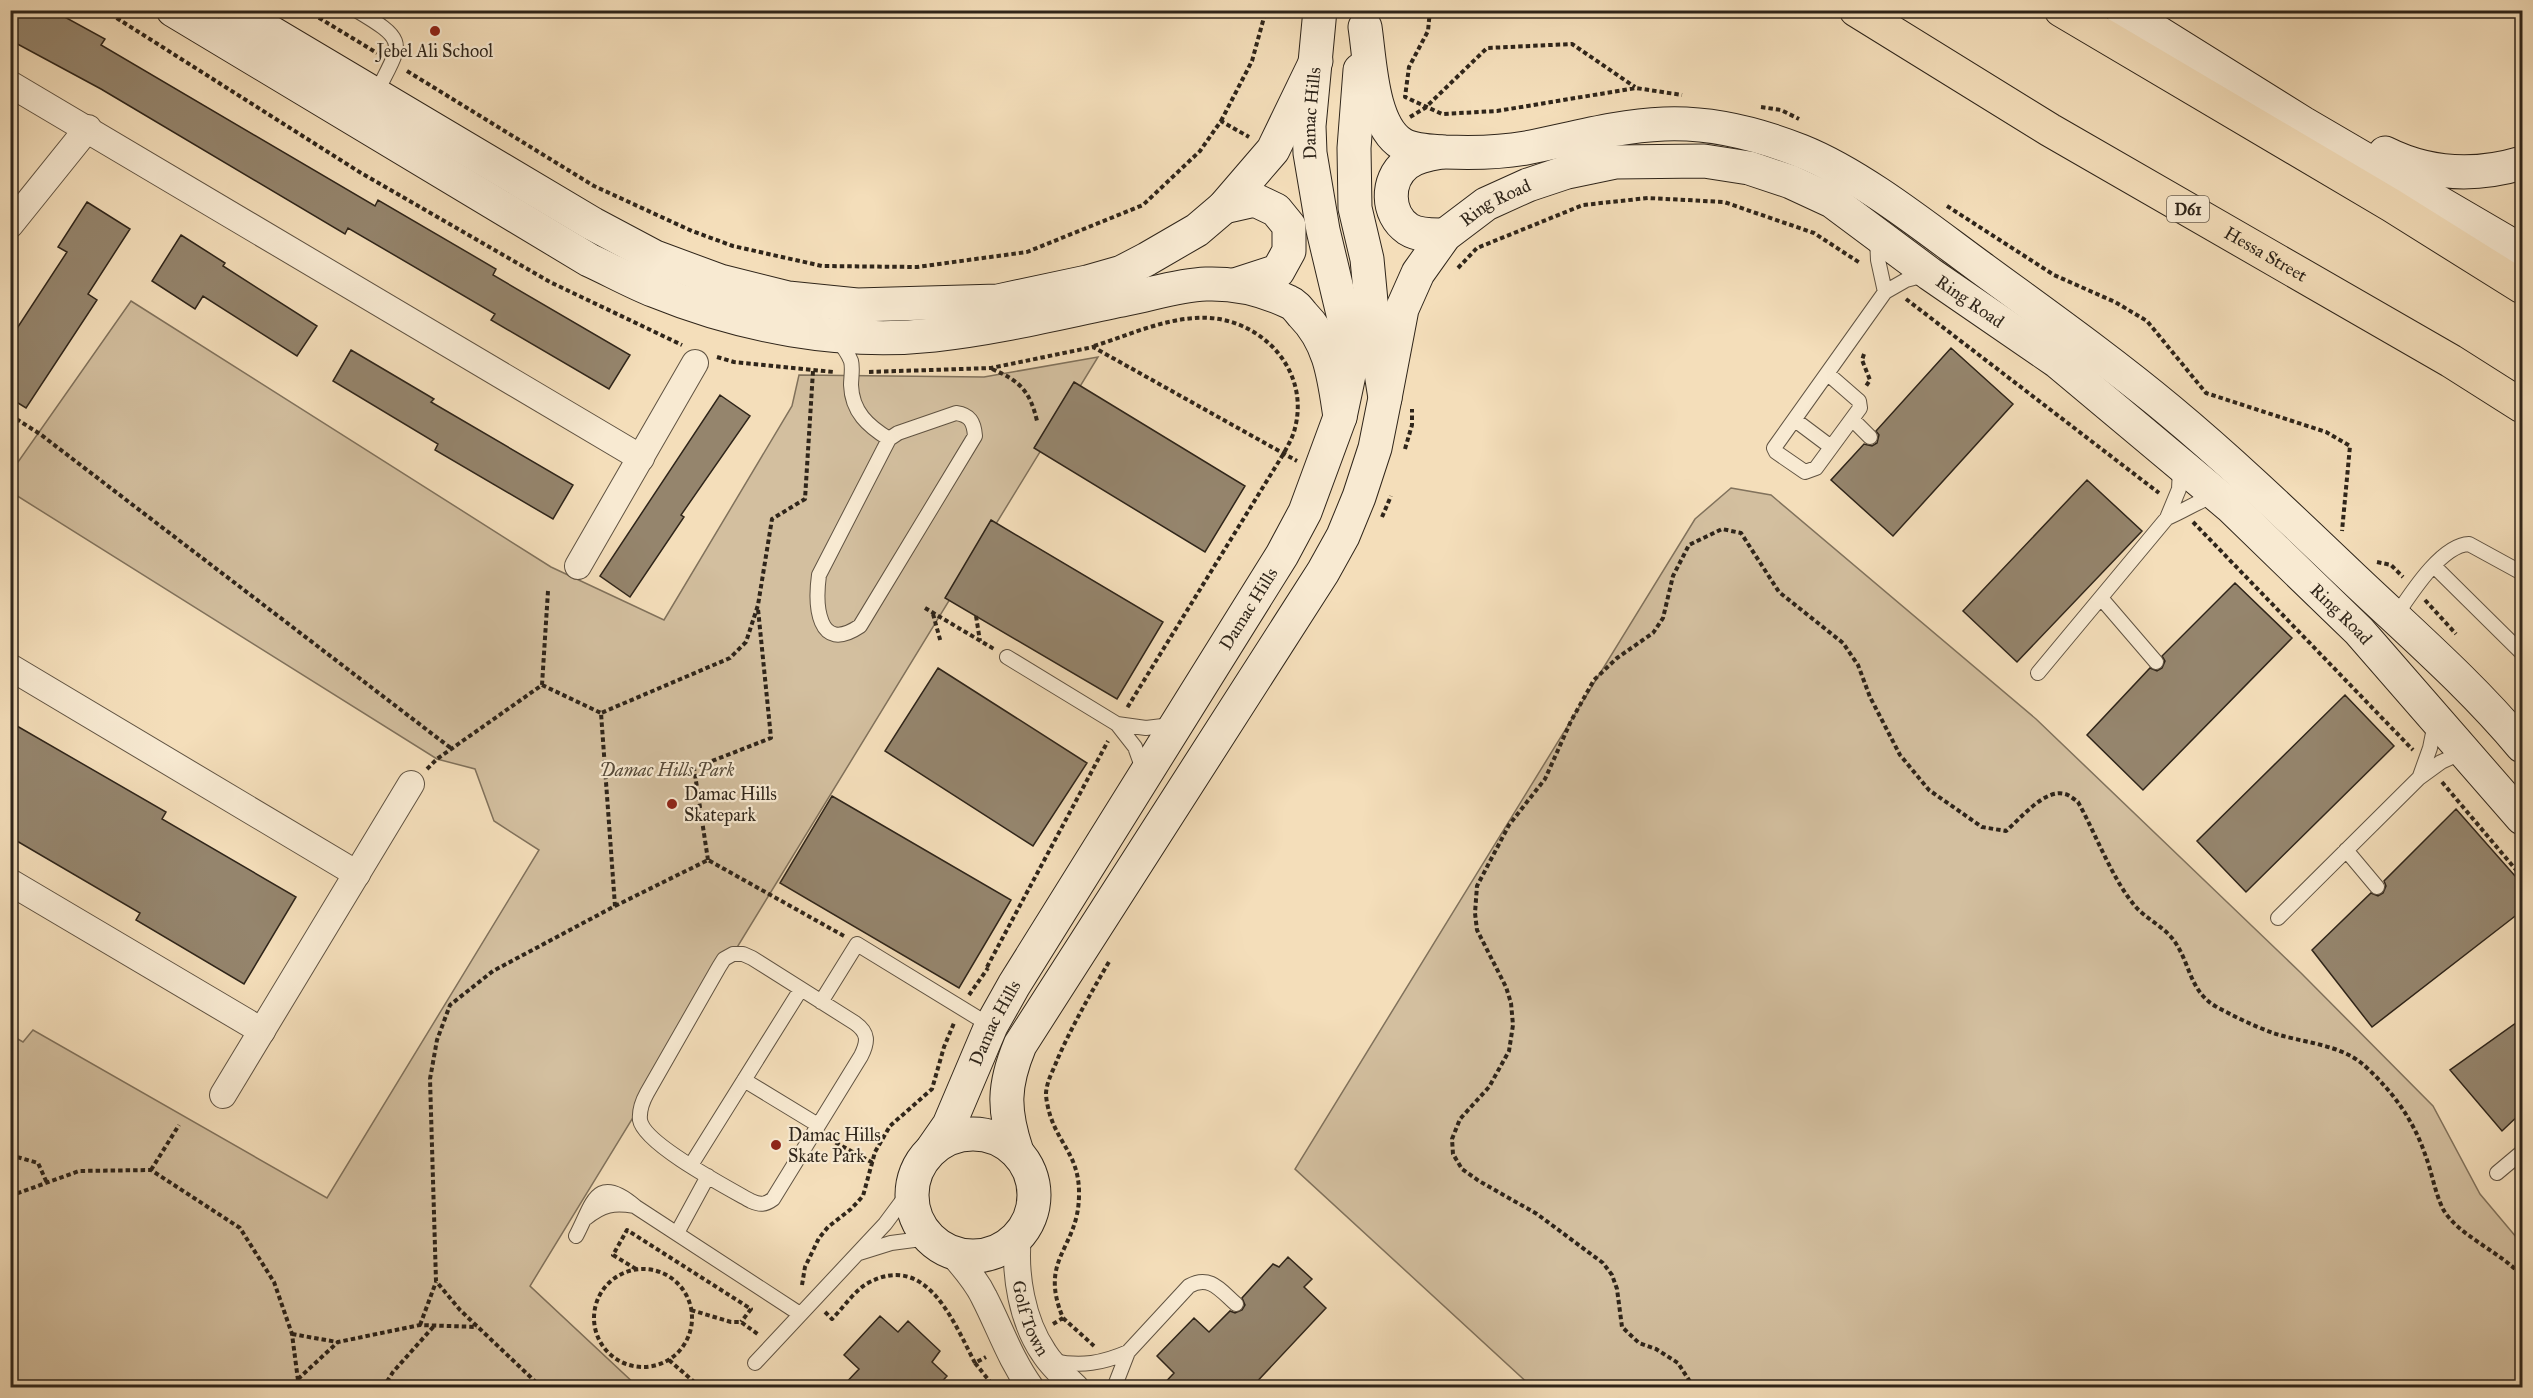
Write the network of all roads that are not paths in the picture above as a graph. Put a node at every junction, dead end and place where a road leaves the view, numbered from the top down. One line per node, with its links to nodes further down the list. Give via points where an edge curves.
1 (173, 10): 25 (street, via 600,265 653,291 721,314)
2 (233, 10): 12 (street, via 266,23)
3 (357, 10): 12 (lane, via 392,33 396,42 396,52)
4 (1320, 10): 10 (street, Damac Hills)
5 (1856, 10): 31 (main road, Hessa Street / D61, via 2050,130)
6 (2061, 10): 23 (main road)
7 (2122, 10): 9 (street)
8 (1366, 19): 14 (street, Ring Road, via 1377,106 1388,129 1401,143); 30 (street, Damac Hills, via 1355,124 1355,208 1367,259 1373,323)
9 (2178, 45): 15 (street, via 2242,73 2419,167 2461,173); 20 (street)
10 (1316, 62): 16 (street, via 1273,150); 32 (street, Damac Hills, via 1310,153 1347,331 1350,370)
11 (10, 84): 13 (street)
12 (375, 96): 16 (street, via 655,257 720,282 788,298 857,305 998,301 1122,272 1197,230)
13 (87, 128): 17 (street); 38 (street)
14 (1442, 152): 19 (street, via 1406,164 1397,173 1391,197 1393,210 1409,229 1420,234); 46 (street, Ring Road, via 1514,150 1619,128 1667,124 1761,136 1805,153 1898,208 2087,345 2195,433)
15 (2523, 164)
16 (1224, 207): 22 (street, via 1254,200 1276,210 1289,226 1289,250 1278,271)
17 (10, 225)
18 (1876, 232): 19 (street, Ring Road, via 1832,201 1749,168 1659,160 1615,162 1528,185 1486,204); 21 (street, Ring Road); 24 (lane)
19 (1445, 235): 30 (street, Ring Road, via 1418,273 1402,309)
20 (2523, 251)
21 (1930, 274): 24 (lane, via 1906,280); 39 (street, Ring Road, via 2058,362)
22 (1235, 285): 26 (street, via 1204,284 1156,292 1003,325 932,335); 32 (street, via 1255,288 1292,303 1310,322 1330,358)
23 (2523, 287)
24 (1885, 292): 29 (lane)
25 (832, 334): 26 (street); 28 (lane)
26 (879, 336): 28 (lane, via 864,348)
27 (699, 355): 38 (street)
28 (851, 368): 36 (lane, via 854,403 860,417)
29 (1828, 374): 33 (lane, via 1857,399 1860,408); 34 (lane)
30 (1399, 400): 74 (street, Damac Hills, via 1343,536 1020,1045 1005,1098)
31 (2523, 406)
32 (1340, 417): 54 (street, Damac Hills, via 1305,512)
33 (1852, 419): 35 (lane); 37 (lane)
34 (1795, 420): 37 (lane); 37 (lane, via 1774,448 1799,470 1816,468)
35 (1870, 437)
36 (890, 439): 36 (lane, via 819,575 819,617 830,633 851,632 860,626 975,436 974,424 966,415 956,413)
37 (1831, 447)
38 (641, 458): 42 (street)
39 (2180, 464): 40 (street, Ring Road); 41 (lane)
40 (2217, 495): 41 (lane); 52 (street, Ring Road, via 2359,631)
41 (2178, 508): 45 (lane)
42 (578, 566)
43 (2434, 566): 44 (lane, via 2448,550 2469,544); 46 (lane); 47 (lane)
44 (2523, 573)
45 (2101, 598): 49 (lane); 51 (lane)
46 (2394, 617): 55 (street, Ring Road)
47 (2523, 653)
48 (1007, 657): 53 (lane)
49 (2156, 662)
50 (10, 667): 62 (street)
51 (2038, 673)
52 (2435, 717): 56 (street, Ring Road); 57 (lane)
53 (1117, 724): 54 (lane, via 1146,728); 58 (lane, via 1135,747)
54 (1177, 724): 58 (street, Damac Hills)
55 (2523, 746)
56 (2465, 751): 57 (lane); 60 (street, Ring Road)
57 (2428, 766): 61 (lane)
58 (1145, 775): 68 (street, Damac Hills)
59 (411, 784): 62 (street)
60 (2523, 818)
61 (2346, 850): 64 (lane); 65 (lane)
62 (357, 874): 69 (street)
63 (10, 882): 69 (street)
64 (2377, 887)
65 (2278, 918)
66 (801, 989): 67 (lane); 70 (lane); 76 (lane, via 743,954 724,958 640,1106 640,1121 647,1134)
67 (821, 1002): 68 (lane, via 857,944); 72 (lane, via 863,1029 867,1037 866,1046)
68 (991, 1026): 73 (street, Damac Hills, via 949,1125)
69 (262, 1031): 71 (street)
70 (744, 1080): 72 (lane); 76 (lane)
71 (224, 1095)
72 (816, 1128): 78 (lane, via 773,1199 766,1204 751,1201)
73 (933, 1148): 74 (street, via 953,1136 976,1133 999,1139); 79 (street, via 922,1160)
74 (1017, 1152): 82 (street, via 1032,1179 1034,1194 1032,1209)
75 (2523, 1152): 77 (lane)
76 (691, 1165): 78 (lane)
77 (2497, 1173)
78 (708, 1176): 80 (lane)
79 (911, 1189): 83 (street, via 918,1224); 84 (lane)
80 (677, 1233): 81 (lane, via 618,1192 609,1191 593,1200); 86 (lane)
81 (576, 1236)
82 (1018, 1236): 83 (street, via 986,1254 968,1256); 88 (street, Golf Town, via 1017,1269 1034,1333)
83 (940, 1245): 84 (lane, via 891,1243); 90 (street, Golf Town, via 970,1273 1018,1370)
84 (855, 1255): 86 (lane)
85 (1236, 1304): 87 (lane, via 1214,1284 1195,1282)
86 (800, 1314): 89 (lane)
87 (1128, 1352): 88 (lane, via 1090,1365); 92 (lane)
88 (1050, 1360): 91 (street, Golf Town)
89 (755, 1363)
90 (1031, 1388)
91 (1076, 1388)
92 (1114, 1388)

